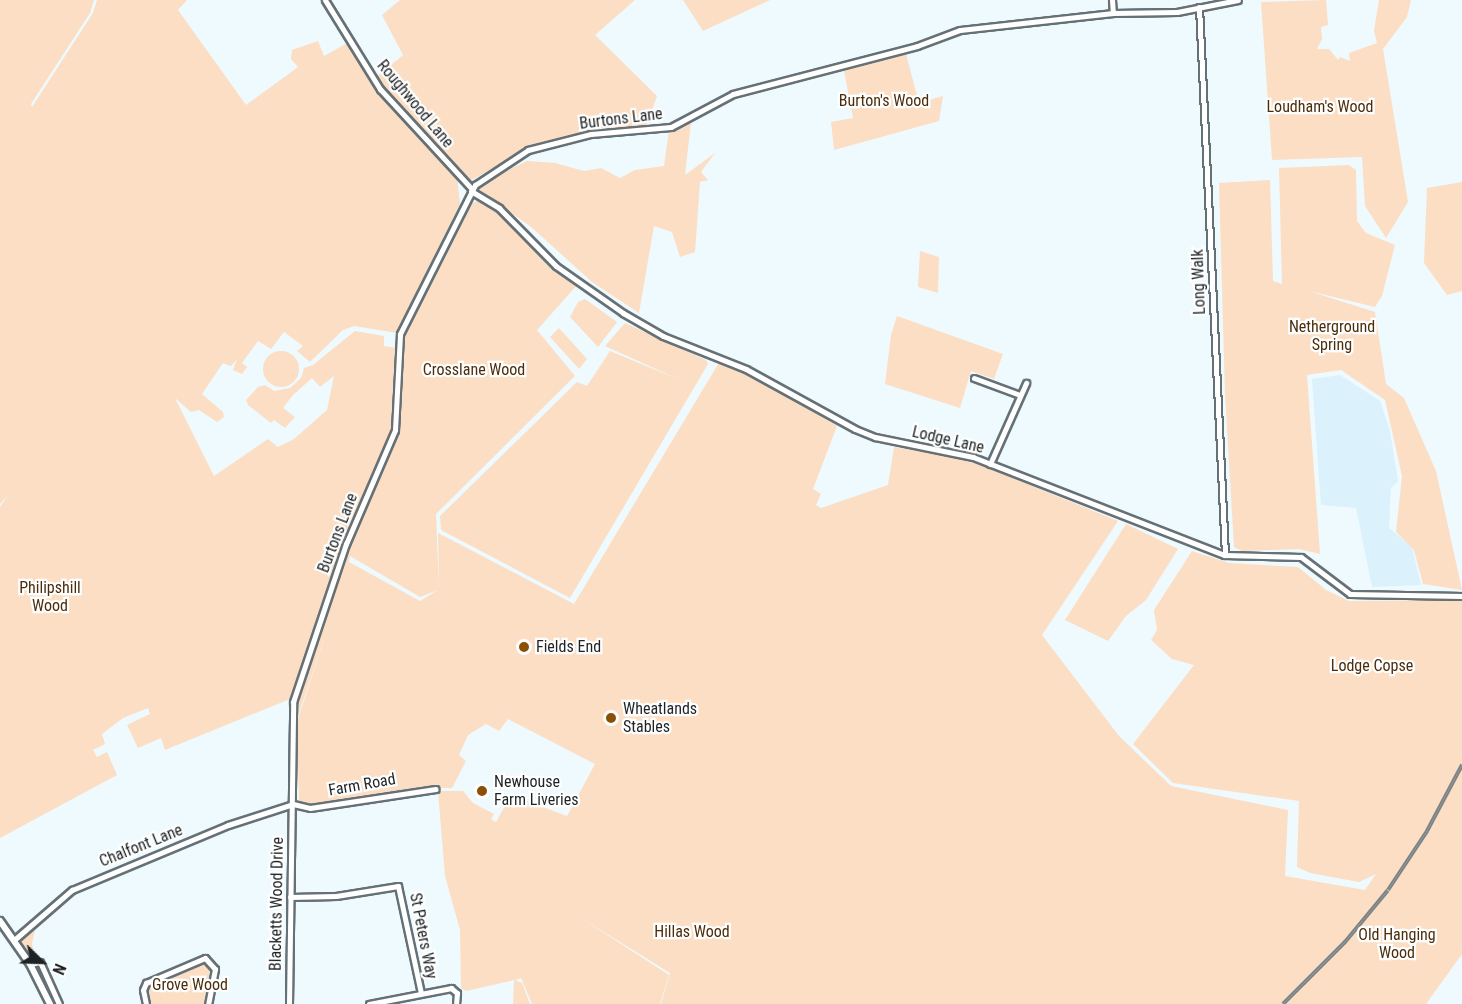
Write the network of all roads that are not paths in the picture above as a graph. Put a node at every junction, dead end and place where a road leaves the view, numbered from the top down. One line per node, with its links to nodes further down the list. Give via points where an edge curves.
1 (326, 0): 7 (street, Roughwood Lane, via 380,89)
2 (1112, 0): 6 (street)
3 (1238, 0): 4 (street, Burtons Lane)
4 (1218, 2): 5 (street, Burtons Lane)
5 (1199, 7): 6 (street, Burtons Lane, via 1151,15); 12 (street, Long Walk)
6 (1113, 13): 7 (street, Burtons Lane, via 960,30 896,52 803,73 733,94 671,127 591,134 528,150)
7 (471, 190): 11 (street, Lodge Lane, via 499,207 556,266 663,336 746,369 836,420 875,436 956,452); 15 (street, Burtons Lane, via 400,334 395,430 346,544 293,702)
8 (974, 378): 10 (street)
9 (1026, 383): 10 (street)
10 (1020, 395): 11 (street)
11 (990, 464): 12 (street, Lodge Lane)
12 (1225, 555): 13 (street, Lodge Lane, via 1301,557 1350,594)
13 (1462, 596)
14 (436, 789): 15 (street, Farm Road, via 310,808)
15 (293, 804): 16 (street, Blacketts Wood Drive); 18 (street, Chalfont Lane, via 228,825 72,890)
16 (290, 897): 20 (street, St Peters Way, via 336,896 398,886); 25 (street, Blacketts Wood Drive)
17 (0, 921): 18 (street)
18 (14, 940): 19 (street)
19 (30, 964): 21 (street); 22 (street, via 40,962)
20 (421, 993): 26 (street); 27 (street, via 451,988 457,993)
21 (50, 1004)
22 (59, 1004)
23 (146, 1004): 24 (street, via 146,982 205,958 215,969)
24 (208, 1004)
25 (289, 1004)
26 (369, 1004)
27 (456, 1004)

